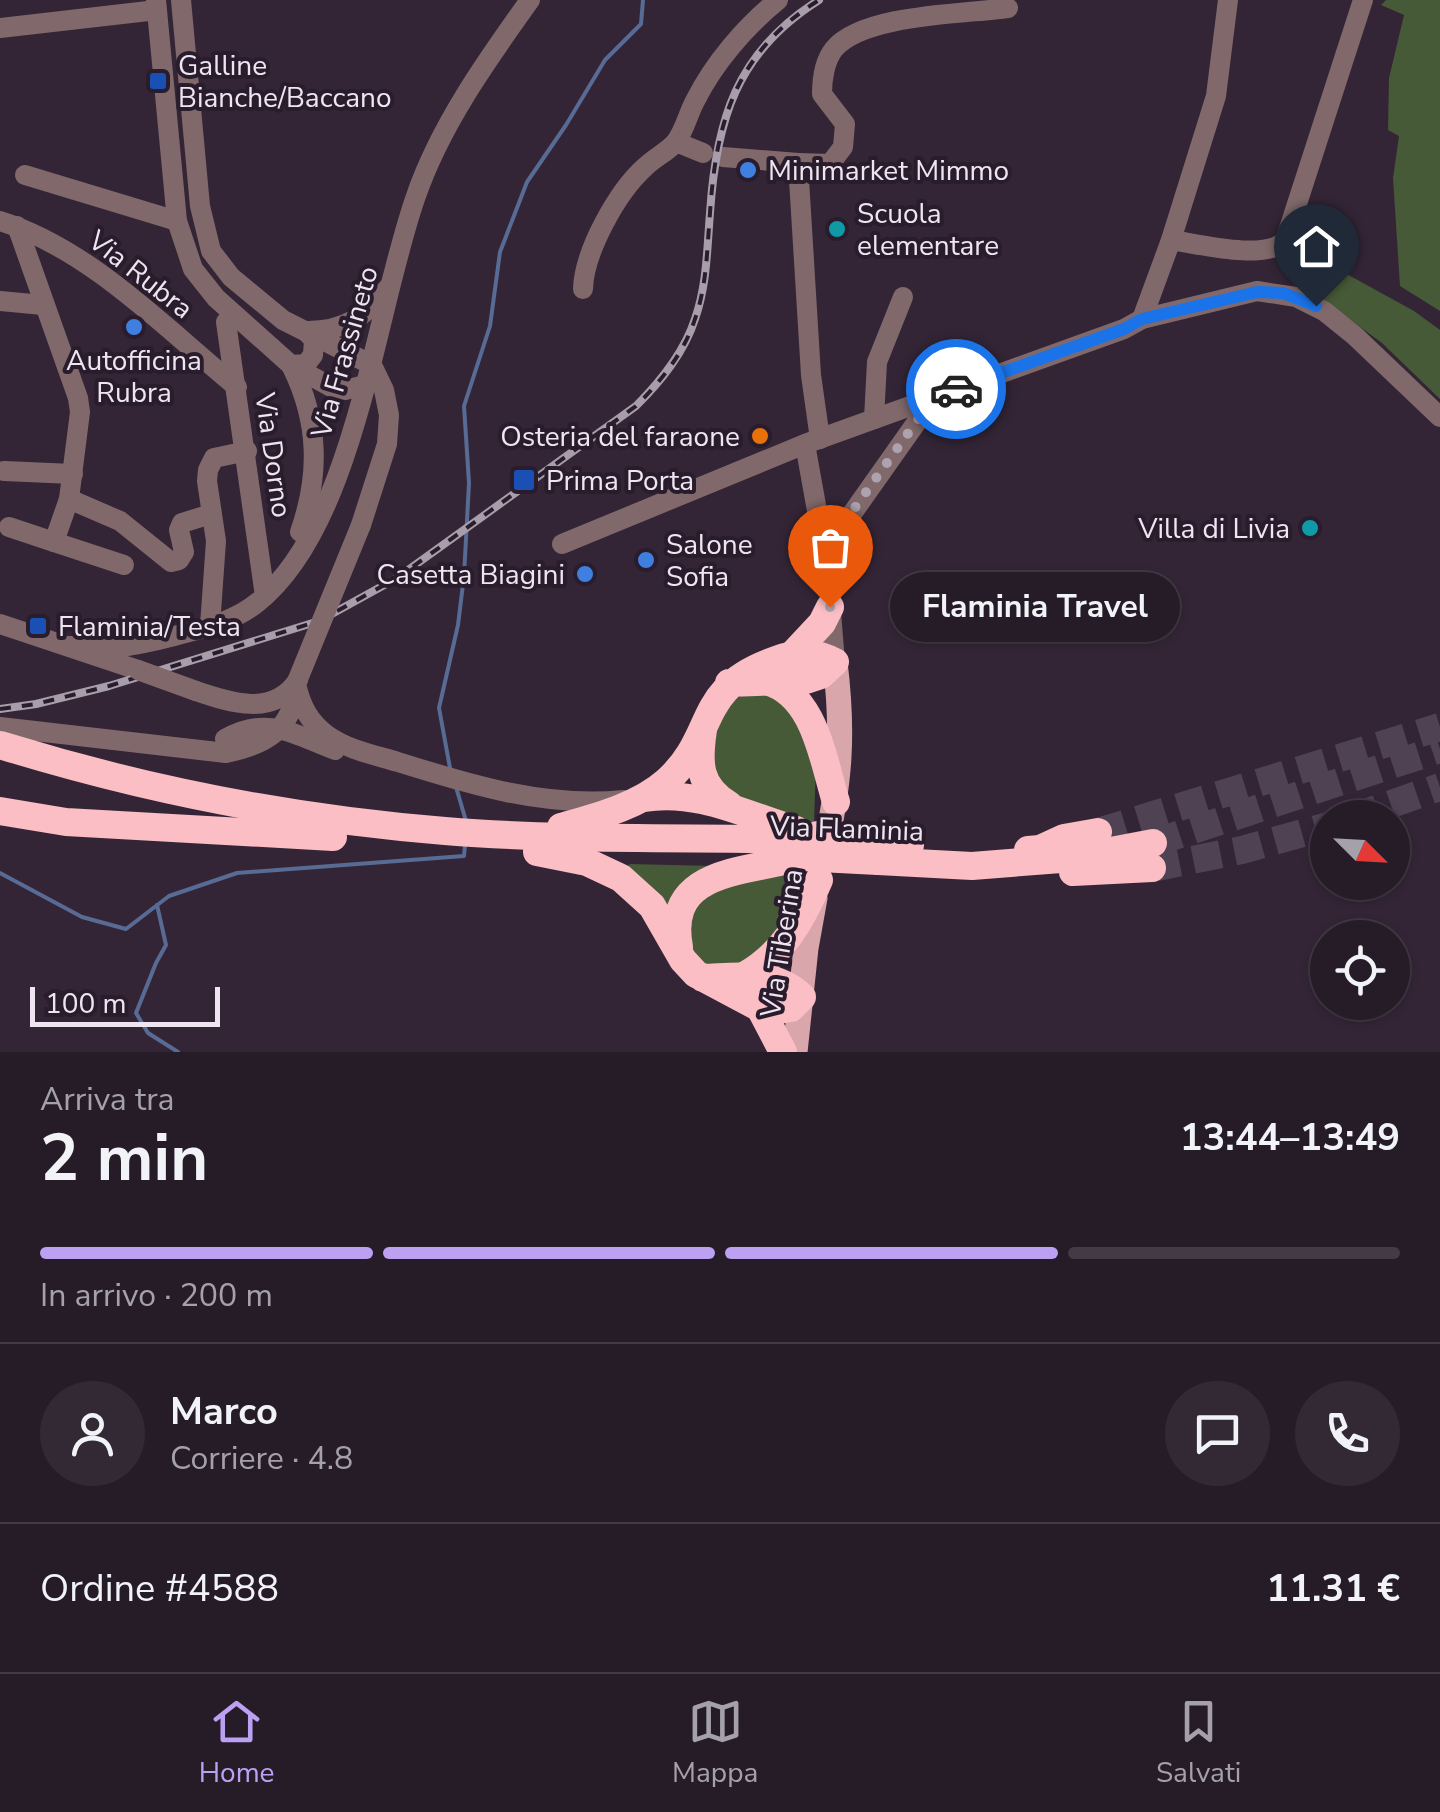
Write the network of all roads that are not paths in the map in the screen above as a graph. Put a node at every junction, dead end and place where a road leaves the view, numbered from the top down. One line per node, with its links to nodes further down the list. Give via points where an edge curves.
1 (180, 0): 22 (street, via 208,244 231,277)
2 (778, 0): 9 (street, via 715,68)
3 (1363, 0): 14 (street, via 1285,241 1270,250)
4 (156, 5): 8 (street); 12 (street)
5 (518, 6): 15 (street, Via Frassineto, via 431,158)
6 (1227, 7): 14 (street, via 1217,89)
7 (1008, 8): 10 (street, via 880,25 845,39 829,57 822,90 845,124 844,147 830,164)
8 (0, 28)
9 (676, 142): 10 (street, via 713,155); 16 (street, via 621,195 587,262)
10 (798, 163): 29 (street)
11 (25, 174): 12 (street)
12 (177, 221): 23 (street, via 203,284)
13 (8, 224): 19 (street); 25 (street, Via Rubra, via 76,255)
14 (1171, 240): 20 (street)
15 (393, 282): 22 (street, via 350,324); 24 (street, Via Frassineto)
16 (583, 289)
17 (902, 297): 28 (street, via 877,362)
18 (0, 301): 19 (street)
19 (44, 305): 35 (street, via 80,402)
20 (1142, 319): 26 (street); 27 (street, via 1257,292 1296,296 1355,336)
21 (226, 322): 25 (street, Via Dorno)
22 (306, 331): 23 (street, via 314,340 313,355 306,364); 24 (street)
23 (292, 365): 24 (street, via 345,390); 45 (street, via 312,419 316,461 310,503)
24 (368, 375): 31 (street, Via Frassineto); 33 (street, via 384,390 389,415)
25 (237, 387): 30 (street, Via Dorno)
26 (934, 397): 28 (street); 32 (street)
27 (1440, 417)
28 (874, 419): 29 (street); 32 (street)
29 (813, 441): 36 (street); 42 (street)
30 (247, 451): 39 (street, via 210,464); 46 (street, Via Dorno)
31 (343, 456): 33 (street, via 368,447); 45 (street, Via Frassineto, via 308,540)
32 (889, 459): 37 (street)
33 (381, 465): 56 (street, bridge)
34 (4, 471): 35 (street)
35 (72, 474): 38 (street)
36 (814, 495): 37 (street, via 836,510); 43 (street)
37 (861, 499): 43 (street, Via Tiberina, via 832,542)
38 (69, 500): 39 (street, via 120,521 171,562 184,552 182,523); 41 (street)
39 (212, 514): 49 (street)
40 (9, 528): 41 (street)
41 (54, 542): 44 (street)
42 (562, 544)
43 (827, 564): 47 (street, Via Tiberina)
44 (124, 565)
45 (284, 576): 46 (street, Via Frassineto)
46 (266, 596): 49 (street, Via Frassineto)
47 (830, 607): 52 (highway); 53 (street, Via Tiberina)
48 (0, 624): 51 (street)
49 (210, 626): 50 (street, Via Frassineto)
50 (140, 645): 51 (street, Via Frassineto); 54 (street, via 132,656)
51 (70, 646): 54 (street)
52 (793, 654): 53 (highway); 57 (highway)
53 (836, 662): 55 (highway, via 811,679); 68 (main road, Via Tiberina, via 842,744)
54 (138, 670): 58 (street, bridge)
55 (764, 681): 57 (highway); 68 (highway, via 802,706)
56 (297, 682): 58 (street, via 262,706); 60 (street, via 292,714); 65 (street, via 303,708 323,732)
57 (729, 683): 61 (highway)
58 (203, 694): 62 (street, via 229,718)
59 (0, 727): 64 (street)
60 (280, 729): 62 (street, via 254,727); 64 (street, via 231,753); 65 (street, via 352,756)
61 (702, 730): 67 (highway, via 670,778); 69 (highway, via 705,782)
62 (224, 739): 64 (street)
63 (0, 746): 74 (highway, via 242,806)
64 (197, 751)
65 (380, 757): 67 (street, via 542,799)
66 (0, 764): 72 (highway, via 160,808)
67 (639, 799): 69 (highway, via 684,796); 74 (highway)
68 (836, 802): 77 (main road, Via Tiberina)
69 (734, 809): 73 (highway)
70 (0, 811): 72 (highway, via 88,823)
71 (1098, 832): 75 (highway, Via Flaminia, via 1040,850)
72 (333, 837): 74 (highway)
73 (816, 843): 74 (highway, Via Flaminia); 75 (highway, Via Flaminia, bridge); 78 (highway, via 699,885 679,915)
74 (526, 846): 78 (highway, via 587,862 626,881 652,906)
75 (878, 852): 76 (highway, Via Flaminia, via 972,866 1100,872)
76 (1152, 855)
77 (819, 880): 79 (highway, via 780,949); 81 (main road, Via Tiberina)
78 (680, 954): 80 (highway)
79 (744, 976): 80 (highway); 81 (highway, via 781,981)
80 (702, 978): 82 (highway)
81 (802, 997): 82 (highway, via 791,1008); 84 (main road, Via Tiberina)
82 (760, 1008): 83 (highway)
83 (782, 1052)
84 (795, 1052)

